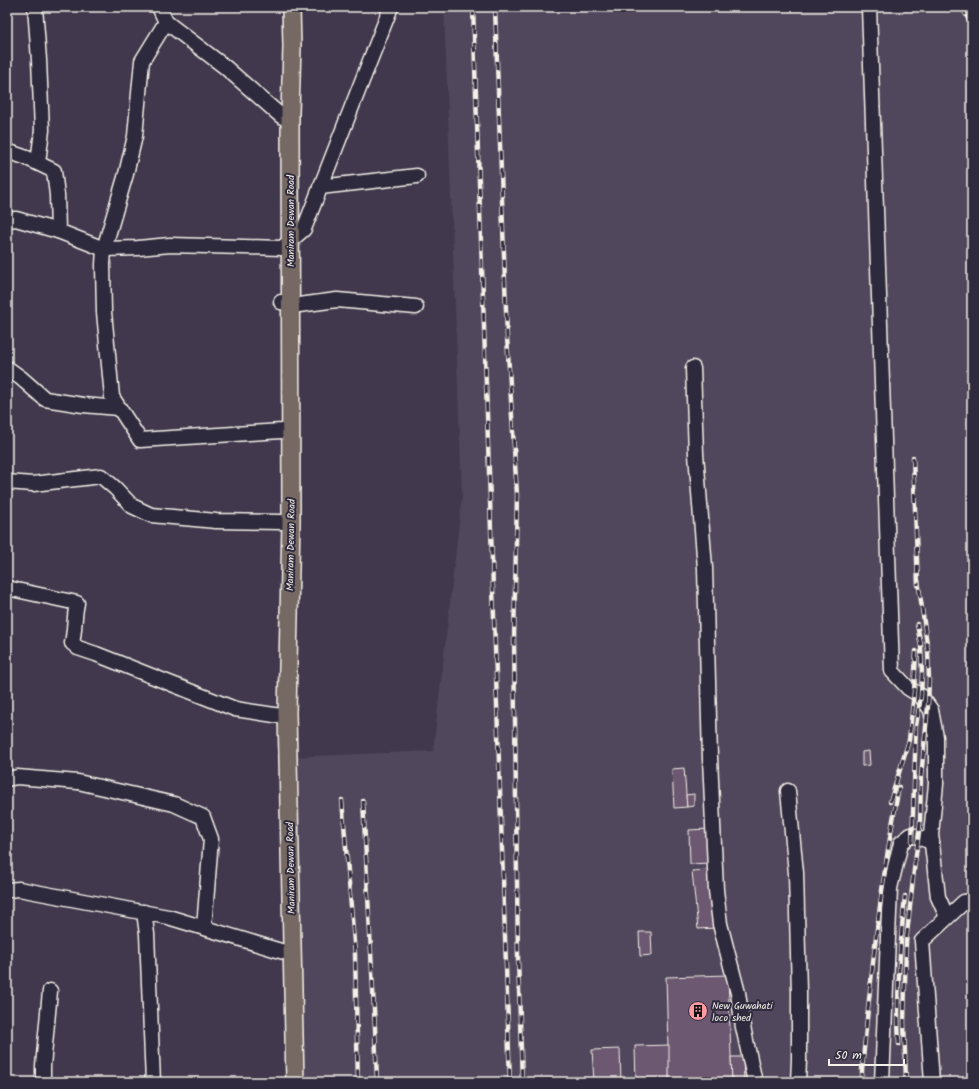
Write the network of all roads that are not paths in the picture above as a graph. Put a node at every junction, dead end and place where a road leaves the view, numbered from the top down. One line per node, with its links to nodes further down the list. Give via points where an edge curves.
1 (35, 7): 10 (street, via 42,130)
2 (159, 7): 7 (street)
3 (282, 7): 8 (main road, Maniram Dewan Road)
4 (291, 7): 8 (main road, Maniram Dewan Road, via 292,46)
5 (391, 7): 12 (street)
6 (869, 7): 30 (street, via 892,671 908,688 921,696 931,710 936,737)
7 (166, 22): 8 (street); 16 (street, via 142,61 136,136)
8 (285, 118): 15 (main road, Maniram Dewan Road)
9 (7, 151): 10 (street)
10 (38, 163): 14 (street, via 54,171)
11 (417, 176): 12 (street)
12 (320, 187): 15 (street, via 304,229)
13 (7, 220): 14 (street, via 16,219)
14 (58, 231): 16 (street)
15 (286, 244): 16 (street, via 170,245); 17 (main road, Maniram Dewan Road)
16 (104, 249): 21 (street, via 105,319 112,397)
17 (285, 303): 18 (street, via 299,305 337,300); 22 (main road, Maniram Dewan Road)
18 (416, 306)
19 (7, 368): 21 (street, via 45,399)
20 (693, 368): 42 (street, via 696,454 705,568 716,890 720,924 738,992)
21 (119, 408): 22 (street, via 140,440)
22 (286, 430): 24 (main road, Maniram Dewan Road); 26 (main road, Maniram Dewan Road, via 291,521)
23 (7, 482): 24 (street, via 33,484 101,476 132,506 152,515 216,521)
24 (282, 522): 26 (main road, Maniram Dewan Road)
25 (7, 588): 27 (street, via 77,603 72,642 78,648 236,709)
26 (283, 640): 27 (main road, Maniram Dewan Road)
27 (282, 716): 36 (main road, Maniram Dewan Road)
28 (7, 779): 35 (street, via 18,777 78,782 174,804 203,817 211,839)
29 (788, 791): 43 (street, via 796,873)
30 (932, 842): 34 (street, via 938,897); 44 (street, via 910,835 901,843 890,888)
31 (7, 894): 33 (street, via 19,889)
32 (972, 901): 34 (street, via 964,902)
33 (144, 912): 35 (street, via 168,916); 39 (street)
34 (948, 917): 45 (street, via 922,941)
35 (204, 928): 36 (street)
36 (288, 951): 40 (main road, Maniram Dewan Road); 41 (main road, Maniram Dewan Road)
37 (50, 992): 38 (street)
38 (43, 1082)
39 (153, 1082)
40 (287, 1082)
41 (295, 1082)
42 (755, 1082)
43 (798, 1082)
44 (882, 1082)
45 (932, 1082)

